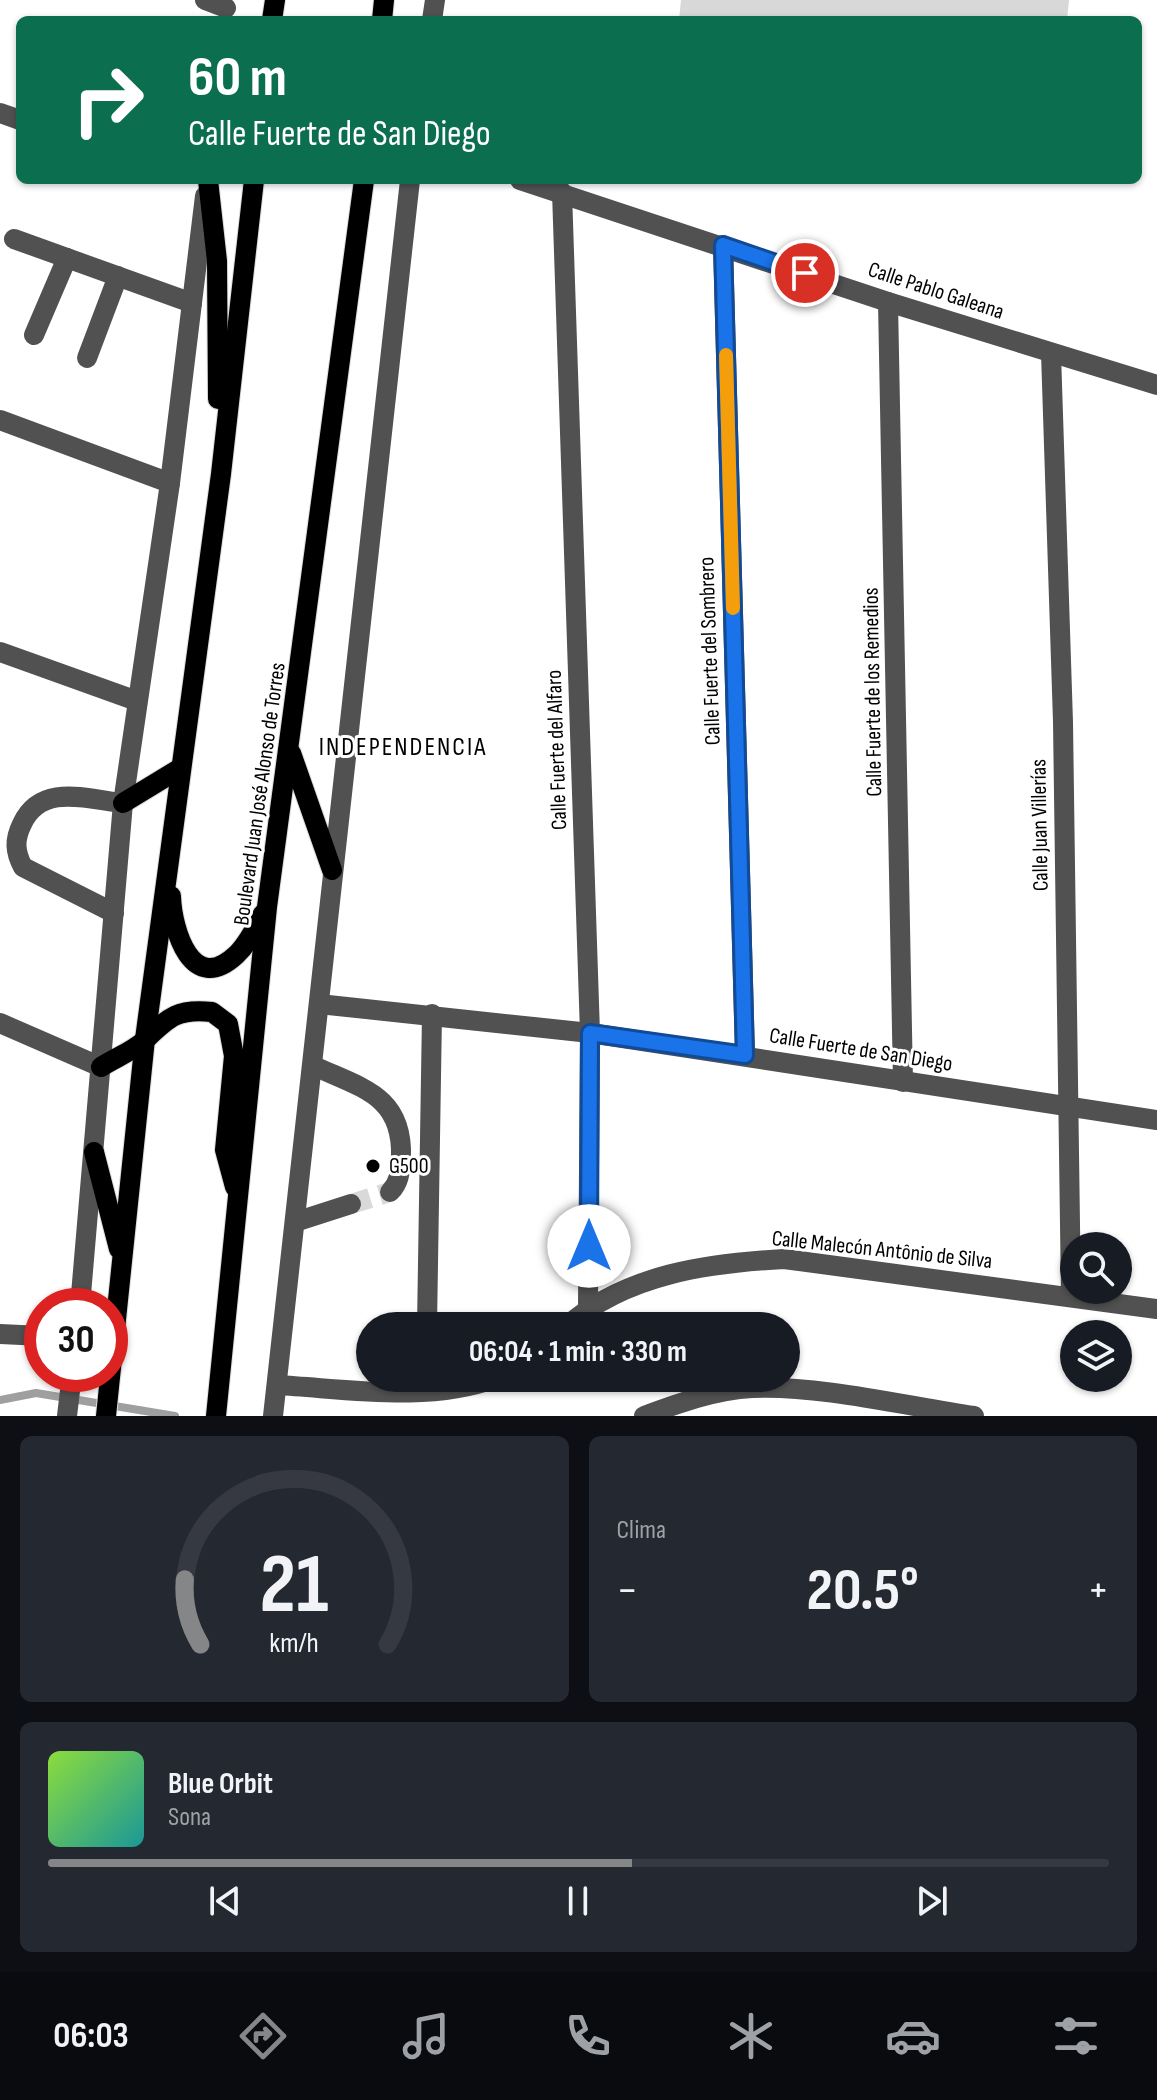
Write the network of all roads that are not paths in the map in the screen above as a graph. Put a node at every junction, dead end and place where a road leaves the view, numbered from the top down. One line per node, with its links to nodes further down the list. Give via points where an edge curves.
1 (205, 0): 2 (street)
2 (226, 9)
3 (207, 184): 15 (street)
4 (207, 184): 21 (main road, via 217,261)
5 (254, 184): 21 (main road)
6 (363, 184): 25 (main road, Boulevard Juan José Alonso de Torres)
7 (410, 184): 29 (street)
8 (534, 184): 9 (street, Calle Pablo Galeana)
9 (562, 192): 11 (street, Calle Pablo Galeana); 35 (street, Calle Fuerte del Alfaro)
10 (14, 239): 12 (street)
11 (723, 245): 14 (street, Calle Pablo Galeana); 37 (street, Calle Fuerte del Sombrero)
12 (67, 258): 13 (street); 16 (street)
13 (118, 276): 15 (street); 18 (street)
14 (888, 302): 17 (street, Calle Pablo Galeana); 40 (street, Calle Fuerte de los Remedios)
15 (192, 303): 22 (street)
16 (34, 335)
17 (1051, 353): 19 (street, Calle Pablo Galeana); 41 (street, Calle Juan Villerías, via 1063,722)
18 (87, 358)
19 (1157, 385)
20 (0, 420): 22 (street)
21 (221, 474): 26 (main road)
22 (170, 483): 24 (street)
23 (0, 652): 24 (street)
24 (137, 701): 27 (street)
25 (290, 750): 29 (main road); 30 (main road, Boulevard Juan José Alonso de Torres)
26 (179, 769): 27 (main road); 28 (main road)
27 (123, 803): 31 (street); 31 (street, via 45,799 28,811 16,845 23,867)
28 (169, 852): 30 (main road, via 176,927 185,954 193,961 209,967 232,959); 36 (main road)
29 (332, 870): 32 (street)
30 (267, 907): 45 (main road, Boulevard Juan José Alonso de Torres)
31 (114, 913): 39 (street)
32 (319, 1004): 33 (street, Calle Fuerte de San Diego); 38 (street)
33 (432, 1014): 35 (street, Calle Fuerte de San Diego); 55 (street)
34 (0, 1023): 39 (street)
35 (590, 1033): 37 (street, Calle Fuerte de San Diego); 53 (street, Calle Fuerte del Alfaro)
36 (145, 1039): 39 (main road); 45 (main road, via 172,1015 198,1010 212,1012 228,1024 234,1056 225,1150); 49 (main road)
37 (745, 1055): 40 (street, Calle Fuerte de San Diego)
38 (314, 1066): 44 (street, via 374,1094 395,1114 400,1171); 47 (street)
39 (101, 1067): 43 (street)
40 (903, 1082): 41 (street, Calle Fuerte de San Diego)
41 (1067, 1108): 42 (street, Calle Fuerte de San Diego); 48 (street, Calle Juan Villerías)
42 (1157, 1120)
43 (94, 1152): 49 (main road); 50 (street)
44 (390, 1192)
45 (238, 1194): 65 (main road, Boulevard Juan José Alonso de Torres)
46 (351, 1204): 47 (street)
47 (295, 1222): 59 (street)
48 (1070, 1232)
49 (123, 1263): 64 (main road)
50 (82, 1288)
51 (1060, 1295): 53 (street, Calle Malecón Antônio de Silva, via 784,1259 693,1268)
52 (1124, 1304): 54 (street, Calle Malecón Antônio de Silva)
53 (588, 1307): 56 (street, Calle Malecón Antônio de Silva)
54 (1157, 1309)
55 (427, 1312)
56 (582, 1312)
57 (0, 1334): 58 (street)
58 (24, 1335)
59 (277, 1385): 60 (street); 62 (street)
60 (356, 1385)
61 (70, 1392): 63 (street)
62 (273, 1413)
63 (67, 1416)
64 (106, 1416)
65 (216, 1416)
66 (644, 1416): 67 (street, via 714,1393 753,1388)
67 (974, 1416)

